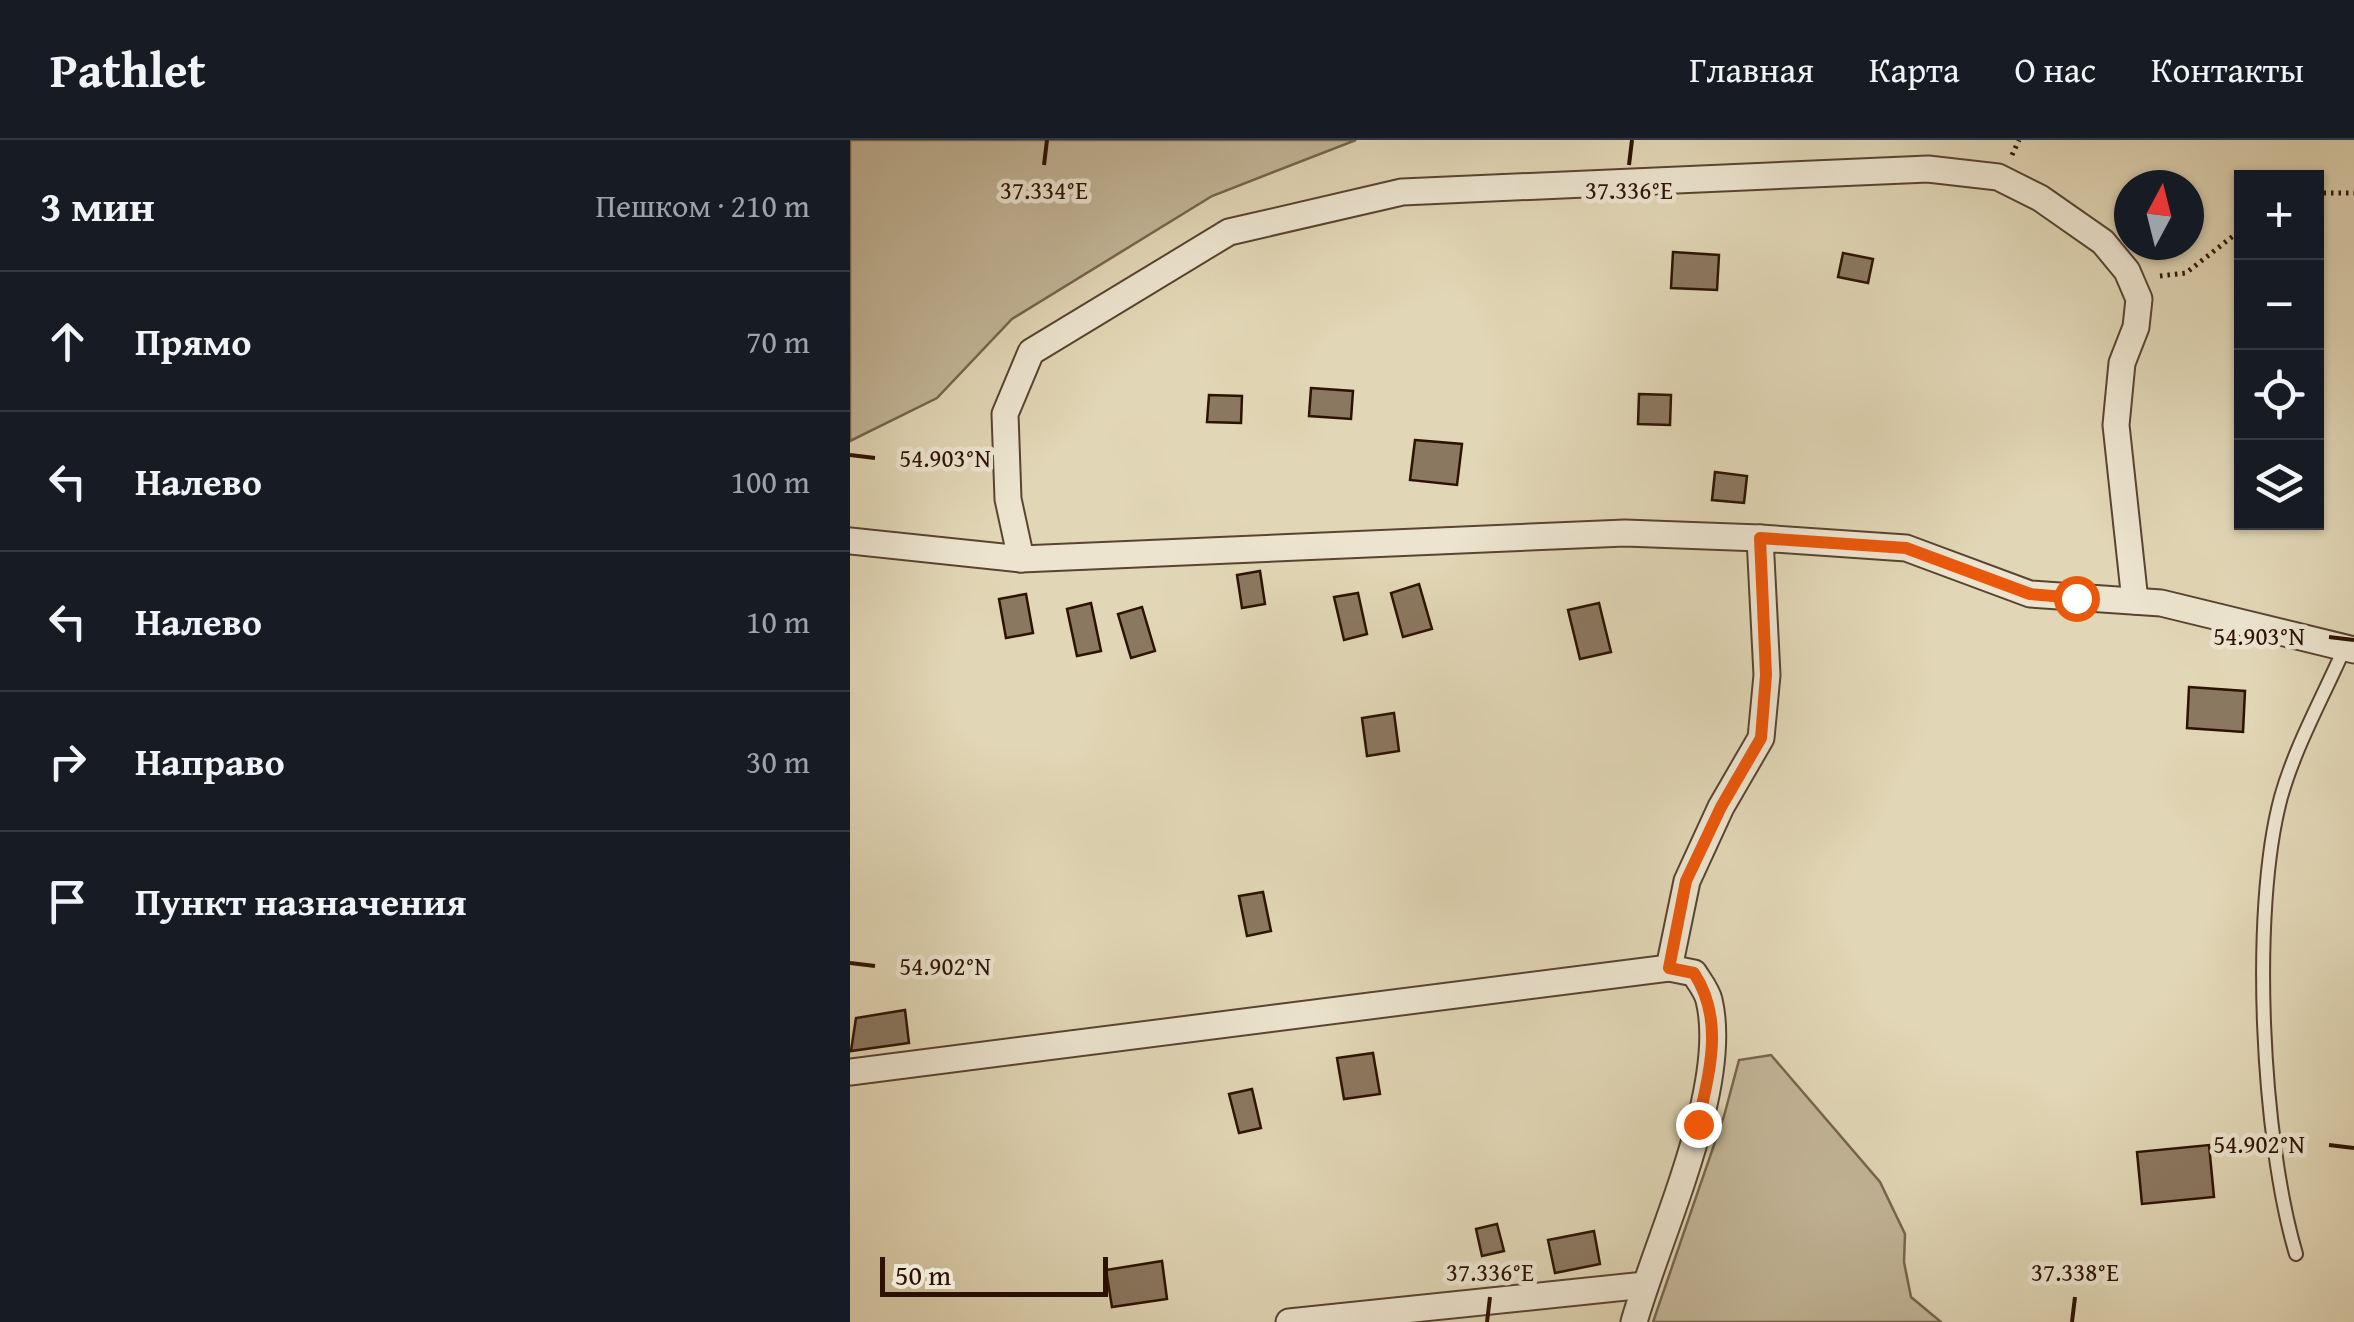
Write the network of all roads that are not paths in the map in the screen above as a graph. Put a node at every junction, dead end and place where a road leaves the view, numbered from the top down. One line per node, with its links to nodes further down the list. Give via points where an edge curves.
1 (1760, 538): 3 (street, via 1624,533); 4 (street, via 1906,548 2030,594); 6 (street, via 1766,675 1761,738 1686,881)
2 (850, 541): 3 (street)
3 (1021, 559): 4 (street, via 1008,499 1006,414 1031,352 1228,232 1402,192 1928,169 1998,177 2040,198 2102,242 2131,280 2140,299 2122,363 2116,424)
4 (2136, 601): 5 (street, via 2222,615)
5 (2349, 649): 8 (lane, via 2282,793 2274,829 2262,988 2285,1217)
6 (1669, 968): 7 (street); 9 (street, via 1694,973 1709,997 1714,1051 1698,1124)
7 (850, 1072)
8 (2296, 1254)
9 (1644, 1285): 10 (street); 11 (street)
10 (1289, 1322)
11 (1634, 1322)

